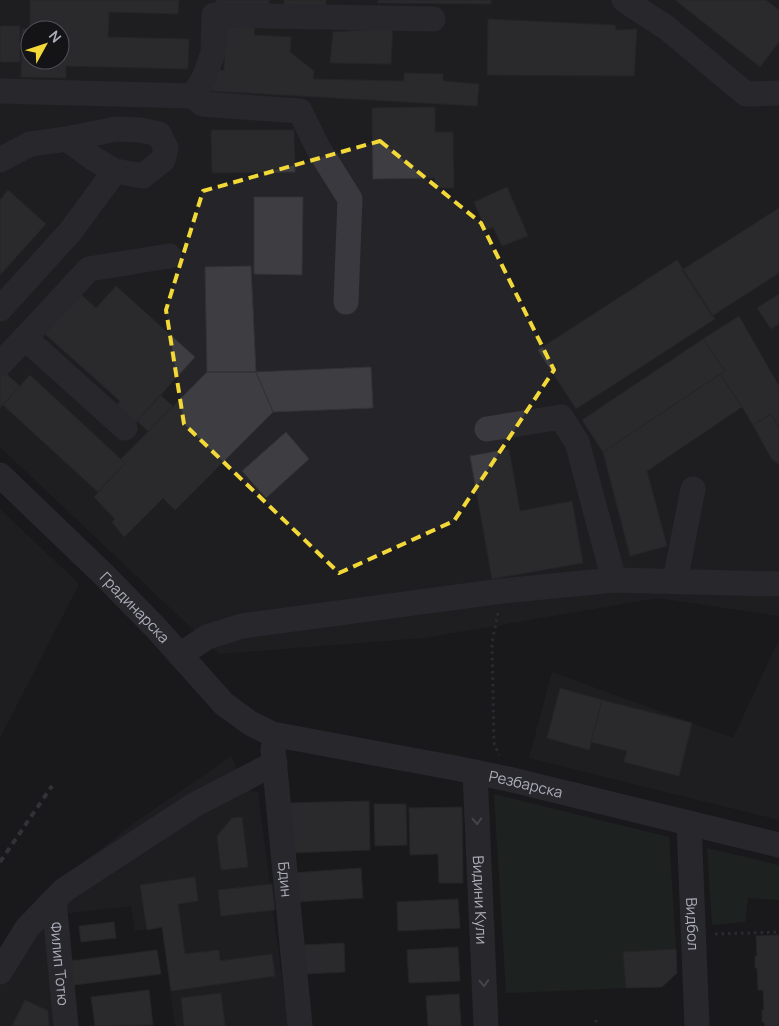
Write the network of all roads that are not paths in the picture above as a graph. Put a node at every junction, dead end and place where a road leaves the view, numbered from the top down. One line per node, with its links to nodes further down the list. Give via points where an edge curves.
1 (624, 0): 5 (street, via 667,28 746,94)
2 (214, 8): 3 (street); 6 (street, via 213,53 204,78)
3 (433, 19)
4 (0, 92): 6 (street)
5 (779, 93)
6 (192, 96): 11 (street, via 202,104 300,111 318,148 350,199)
7 (67, 139): 8 (street, via 30,144); 9 (street); 9 (street, via 116,128 159,134 166,148 162,160 143,176)
8 (0, 160)
9 (115, 171): 12 (street, via 70,232)
10 (169, 256): 13 (street, via 89,269)
11 (346, 302)
12 (0, 309)
13 (25, 338): 14 (street); 15 (street)
14 (0, 364)
15 (125, 428)
16 (487, 429): 19 (street, via 561,417 576,442)
17 (0, 475): 22 (street, Градинарска, via 103,574)
18 (693, 489): 20 (street)
19 (614, 580): 20 (street); 22 (street, via 502,591 242,626 206,637)
20 (675, 581): 21 (street)
21 (779, 584)
22 (180, 655): 23 (street, Градинарска, via 224,704)
23 (272, 734): 24 (street, Бдин); 25 (street, Резбарска)
24 (275, 763): 28 (street, via 194,805 64,890); 31 (street, Бдин)
25 (475, 772): 26 (street, Резбарска); 32 (street, Видини Кули, one-way to 32)
26 (689, 823): 27 (street, Резбарска); 33 (street, Видбол)
27 (779, 845)
28 (54, 900): 29 (street, via 27,928); 30 (street, Филип Тотю)
29 (0, 972)
30 (66, 1026)
31 (300, 1026)
32 (486, 1026)
33 (697, 1026)

